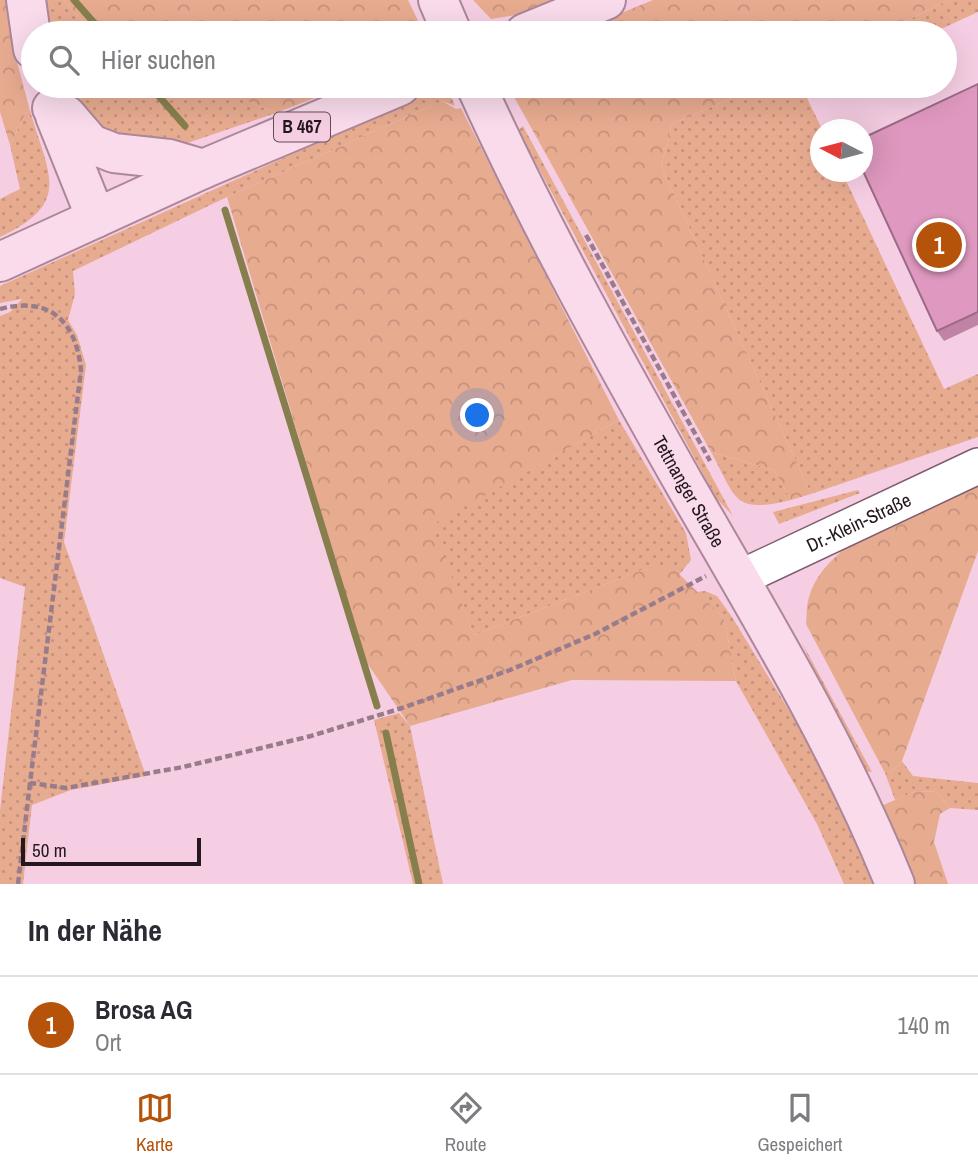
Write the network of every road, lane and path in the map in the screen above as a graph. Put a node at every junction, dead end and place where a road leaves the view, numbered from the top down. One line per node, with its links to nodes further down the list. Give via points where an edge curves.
1 (26, 0): 3 (main road)
2 (606, 0): 4 (main road)
3 (29, 21)
4 (554, 21)
5 (48, 98): 10 (main road)
6 (49, 98): 9 (main road, via 91,144 114,153 169,159)
7 (372, 98): 9 (main road, B 467)
8 (482, 98): 16 (main road, Tettnanger Straße, via 593,322)
9 (203, 169): 10 (main road, B 467)
10 (96, 218): 12 (main road, B 467)
11 (583, 230): 15 (path)
12 (0, 262)
13 (0, 309): 17 (path, via 31,305 57,316 75,339 81,370)
14 (978, 466): 16 (street, Dr.-Klein-Straße)
15 (714, 468)
16 (736, 570): 17 (path, via 510,670 311,736 66,788); 19 (main road, Tettnanger Straße, via 874,832)
17 (30, 783): 18 (path)
18 (18, 884)
19 (895, 884)

